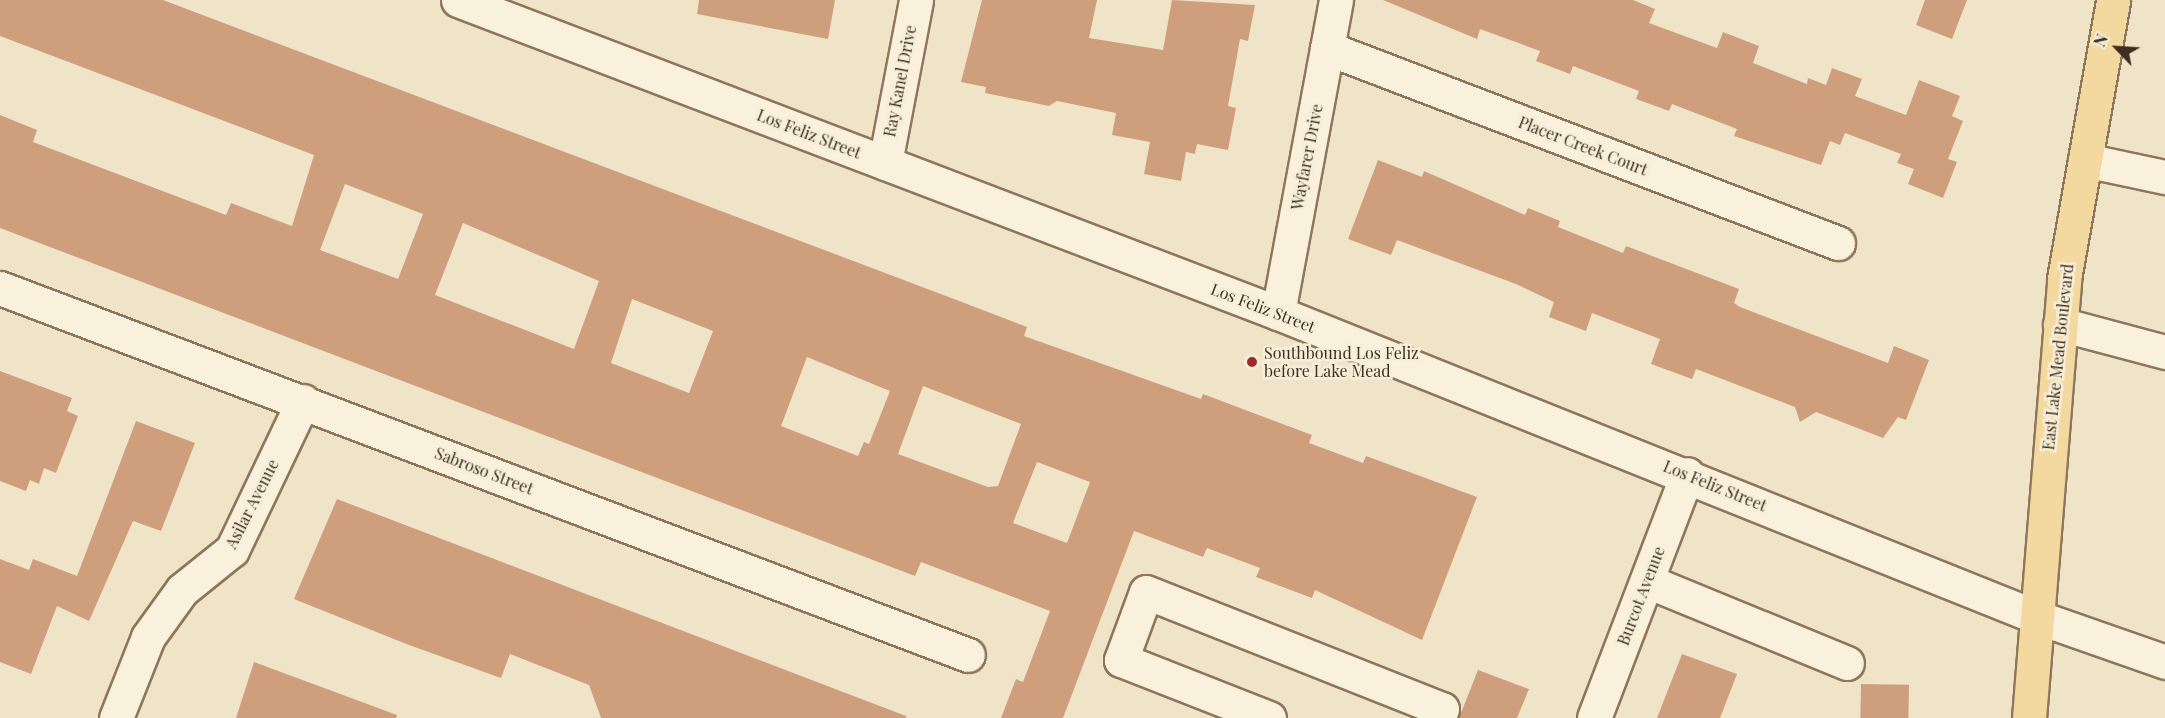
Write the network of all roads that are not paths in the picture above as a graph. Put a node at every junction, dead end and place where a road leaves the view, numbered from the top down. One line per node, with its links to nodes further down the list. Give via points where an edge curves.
1 (458, 0): 7 (street, Los Feliz Street)
2 (916, 0): 7 (street, Ray Kanel Drive)
3 (1336, 0): 5 (street, Wayfarer Drive)
4 (2113, 0): 6 (main road, East Lake Mead Boulevard)
5 (1328, 48): 9 (street, Placer Creek Court); 11 (street, Wayfarer Drive)
6 (2085, 160): 8 (street); 12 (main road, East Lake Mead Boulevard)
7 (885, 163): 11 (street, Los Feliz Street)
8 (2165, 177)
9 (1838, 243)
10 (0, 288): 14 (street, Sabroso Street)
11 (1278, 313): 15 (street, Los Feliz Street)
12 (2060, 324): 13 (street); 17 (main road, East Lake Mead Boulevard)
13 (2165, 352)
14 (303, 401): 18 (street, Sabroso Street); 21 (street, Asilar Avenue, via 232,550 182,590 148,637)
15 (1687, 474): 16 (street, Burcot Avenue); 17 (street, Los Feliz Street)
16 (1647, 581): 20 (street); 24 (street, Burcot Avenue)
17 (2034, 616): 19 (street, Los Feliz Street); 25 (main road, East Lake Mead Boulevard)
18 (968, 656)
19 (2165, 662)
20 (1847, 663)
21 (116, 718)
22 (1269, 718): 23 (street, via 1121,660 1146,592 1442,709)
23 (1438, 718)
24 (1594, 718)
25 (2029, 718)

